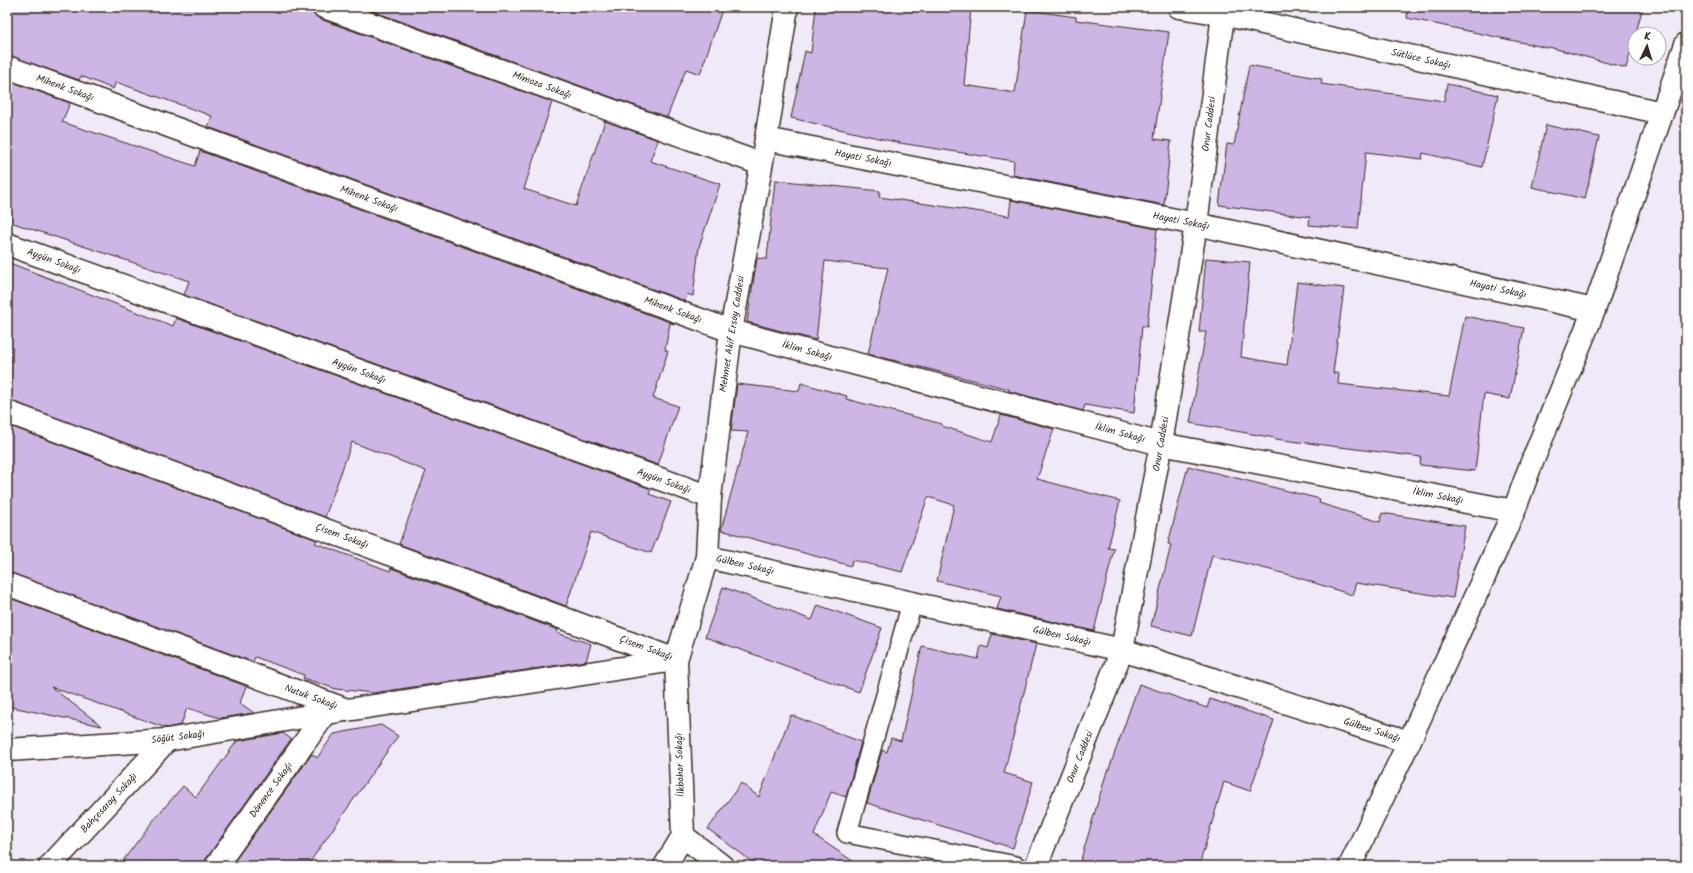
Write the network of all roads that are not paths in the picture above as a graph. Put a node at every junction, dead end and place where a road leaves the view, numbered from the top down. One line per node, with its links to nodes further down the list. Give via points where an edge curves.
1 (324, 7): 9 (street, Mimoza Sokağı)
2 (787, 7): 8 (street, Mehmet Akif Ersoy Caddesi)
3 (1179, 7): 4 (street, Sütlüce Sokağı)
4 (1223, 11): 7 (street, Sütlüce Sokağı); 10 (street, Onur Caddesi)
5 (1686, 44): 7 (street)
6 (7, 67): 13 (street, Mihenk Sokağı)
7 (1662, 113): 12 (street)
8 (766, 139): 9 (street, Mehmet Akif Ersoy Caddesi); 10 (street, Hayati Sokağı)
9 (761, 164): 13 (street, Mehmet Akif Ersoy Caddesi)
10 (1196, 224): 12 (street, Hayati Sokağı); 15 (street, Onur Caddesi)
11 (7, 244): 16 (street, Aygün Sokağı)
12 (1594, 310): 17 (street)
13 (731, 331): 15 (street, İklim Sokağı); 16 (street, Mehmet Akif Ersoy Caddesi)
14 (7, 412): 22 (street, Çisem Sokağı)
15 (1161, 444): 17 (street, İklim Sokağı); 21 (street, Onur Caddesi)
16 (710, 498): 18 (street, Mehmet Akif Ersoy Caddesi)
17 (1514, 511): 26 (street)
18 (707, 557): 20 (street, Gülben Sokağı); 22 (street, Mehmet Akif Ersoy Caddesi)
19 (7, 584): 23 (street, Nutuk Sokağı)
20 (912, 602): 21 (street, Gülben Sokağı); 33 (lane, via 847,833)
21 (1122, 650): 26 (street, Gülben Sokağı); 34 (street, Onur Caddesi)
22 (676, 660): 23 (street, Nutuk Sokağı); 28 (street, İlkbahar Sokağı)
23 (347, 710): 24 (street, Söğüt Sokağı)
24 (325, 714): 25 (street, Söğüt Sokağı); 30 (street, Dönence Sokağı)
25 (167, 740): 27 (street, Söğüt Sokağı); 29 (street, Bahçesaray Sokağı)
26 (1409, 742): 35 (street)
27 (7, 750)
28 (683, 836): 31 (street); 32 (street)
29 (50, 866)
30 (216, 866)
31 (664, 866)
32 (722, 866)
33 (1016, 866)
34 (1036, 866)
35 (1350, 866)

